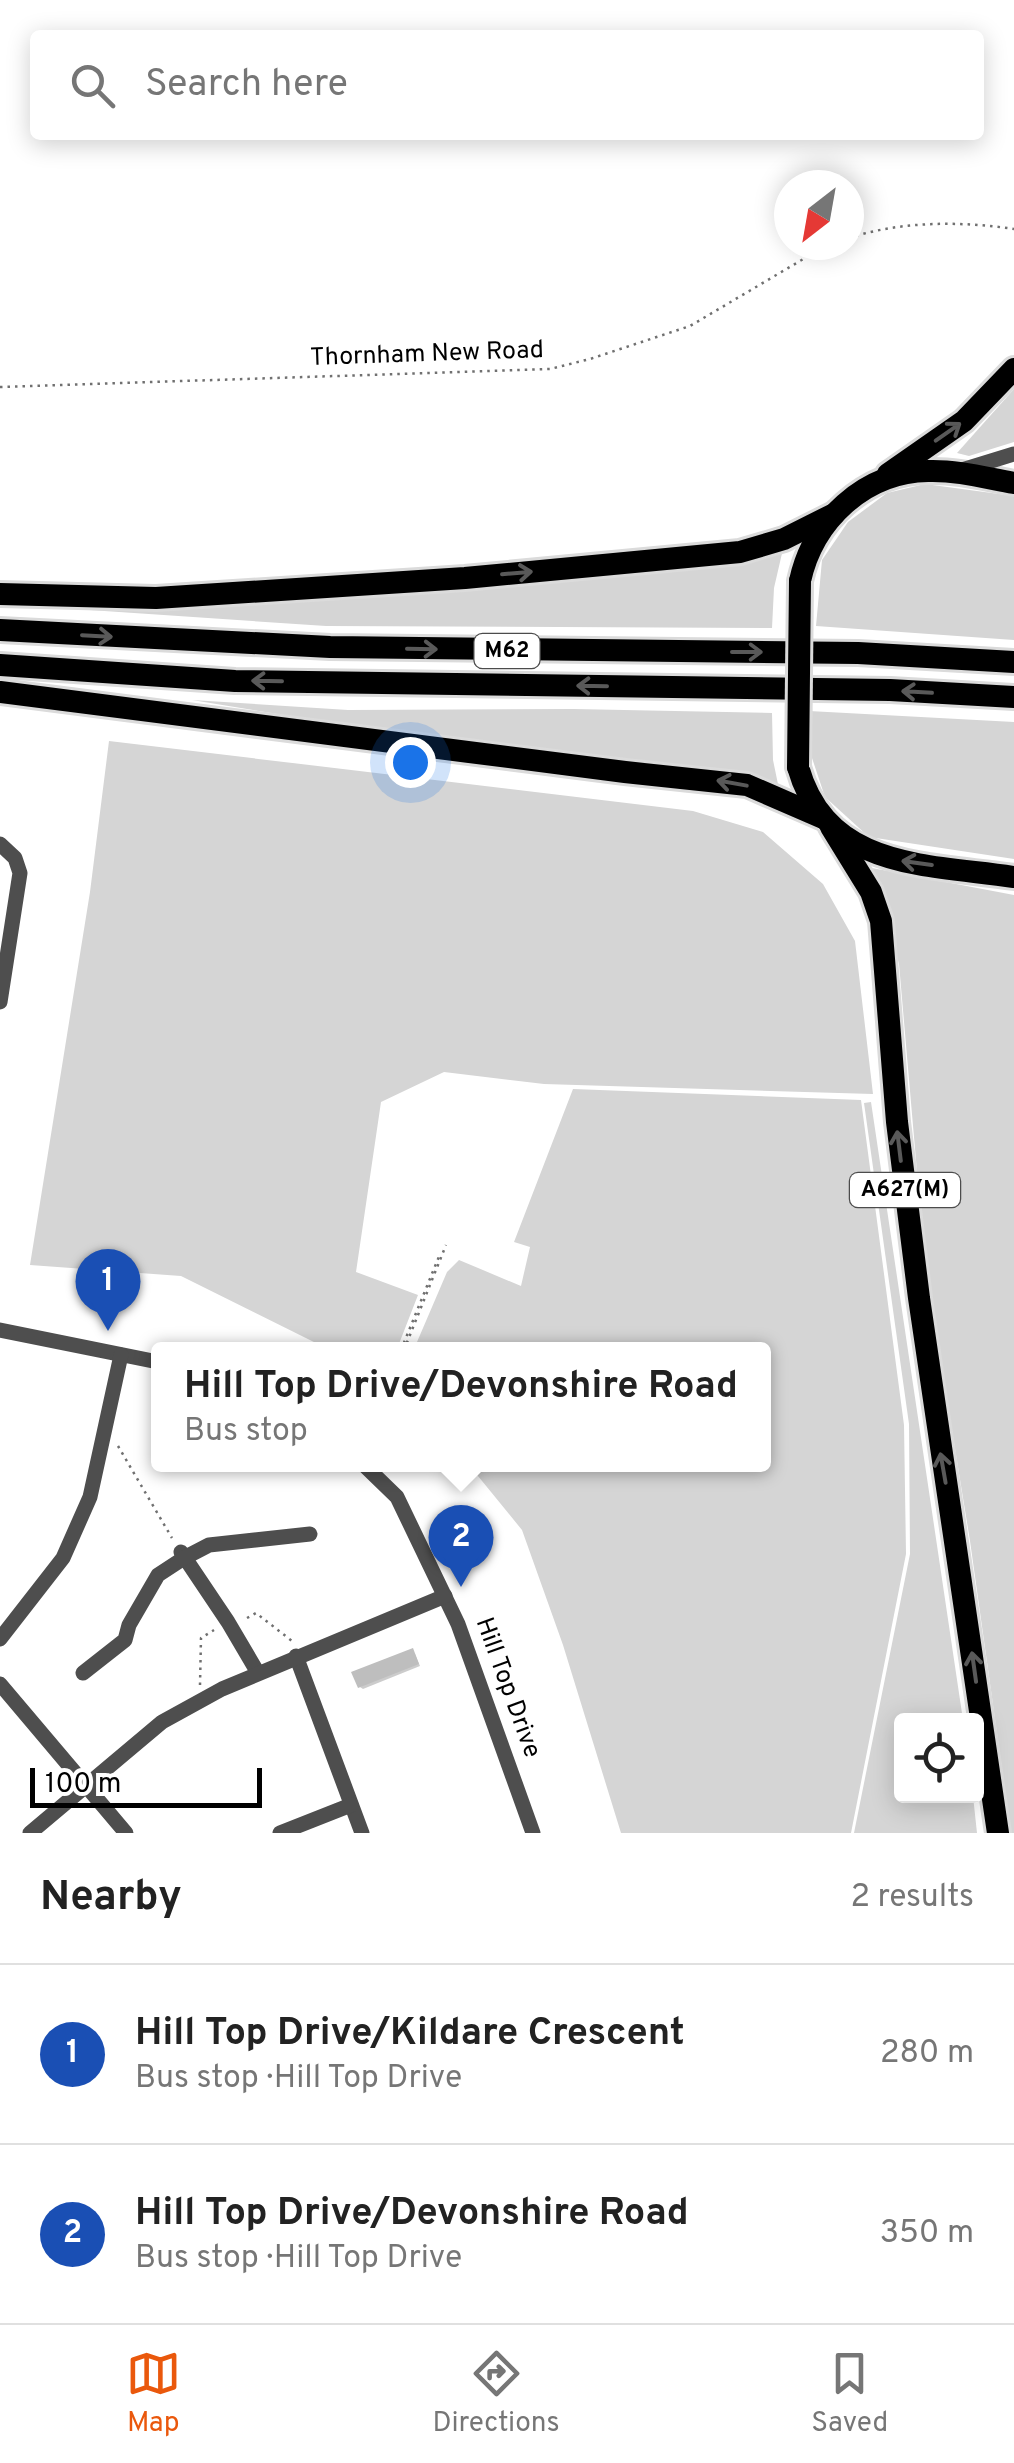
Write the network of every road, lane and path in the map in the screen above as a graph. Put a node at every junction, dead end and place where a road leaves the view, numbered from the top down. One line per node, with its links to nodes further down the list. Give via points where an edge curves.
1 (1013, 228): 2 (path, via 919,224)
2 (864, 233)
3 (802, 260): 5 (path, Thornham New Road, via 690,326 550,368)
4 (1014, 369): 9 (highway, A627(M), one-way to 4, via 964,420)
5 (0, 387)
6 (1014, 454): 7 (street)
7 (954, 472): 8 (highway, A627(M)); 9 (highway, A627(M), via 917,472)
8 (1014, 483)
9 (872, 485): 10 (highway, A627(M))
10 (834, 514): 11 (highway, one-way to 10, via 156,598 740,552); 17 (highway, A627(M), bridge, via 813,544 800,581 798,767)
11 (0, 594)
12 (0, 630): 13 (highway, M62, one-way to 13, via 330,647 858,653)
13 (1014, 662)
14 (0, 665): 16 (highway, M62, one-way to 14, via 235,681)
15 (0, 692): 17 (highway, one-way to 15, via 763,790 724,780)
16 (1014, 697)
17 (827, 822): 19 (highway, one-way to 17, via 880,856); 47 (highway, A627(M), one-way to 17, via 911,1239 881,921 871,892)
18 (0, 844): 20 (street, via 20,873)
19 (1014, 877)
20 (0, 1002)
21 (446, 1245): 24 (path)
22 (440, 1254): 25 (path)
23 (0, 1330): 26 (street)
24 (406, 1342)
25 (406, 1342)
26 (121, 1354): 27 (street); 28 (street)
27 (151, 1360)
28 (106, 1424): 31 (path); 34 (street, via 90,1497 62,1558)
29 (371, 1472): 32 (street, Hill Top Drive, via 398,1497)
30 (310, 1534): 31 (street, via 208,1545)
31 (182, 1555): 33 (street); 37 (street, via 158,1575 125,1640)
32 (444, 1596): 35 (street); 46 (street, Hill Top Drive)
33 (229, 1624): 35 (path, via 256,1612); 36 (street); 39 (path, via 201,1638)
34 (0, 1639)
35 (300, 1654): 36 (street); 41 (street)
36 (258, 1673): 39 (street)
37 (83, 1674)
38 (0, 1684): 40 (street)
39 (199, 1701): 40 (street, via 162,1722)
40 (86, 1785): 42 (street); 43 (street)
41 (352, 1806): 44 (street); 45 (street)
42 (30, 1833)
43 (126, 1833)
44 (280, 1833)
45 (362, 1833)
46 (532, 1833)
47 (998, 1833)

